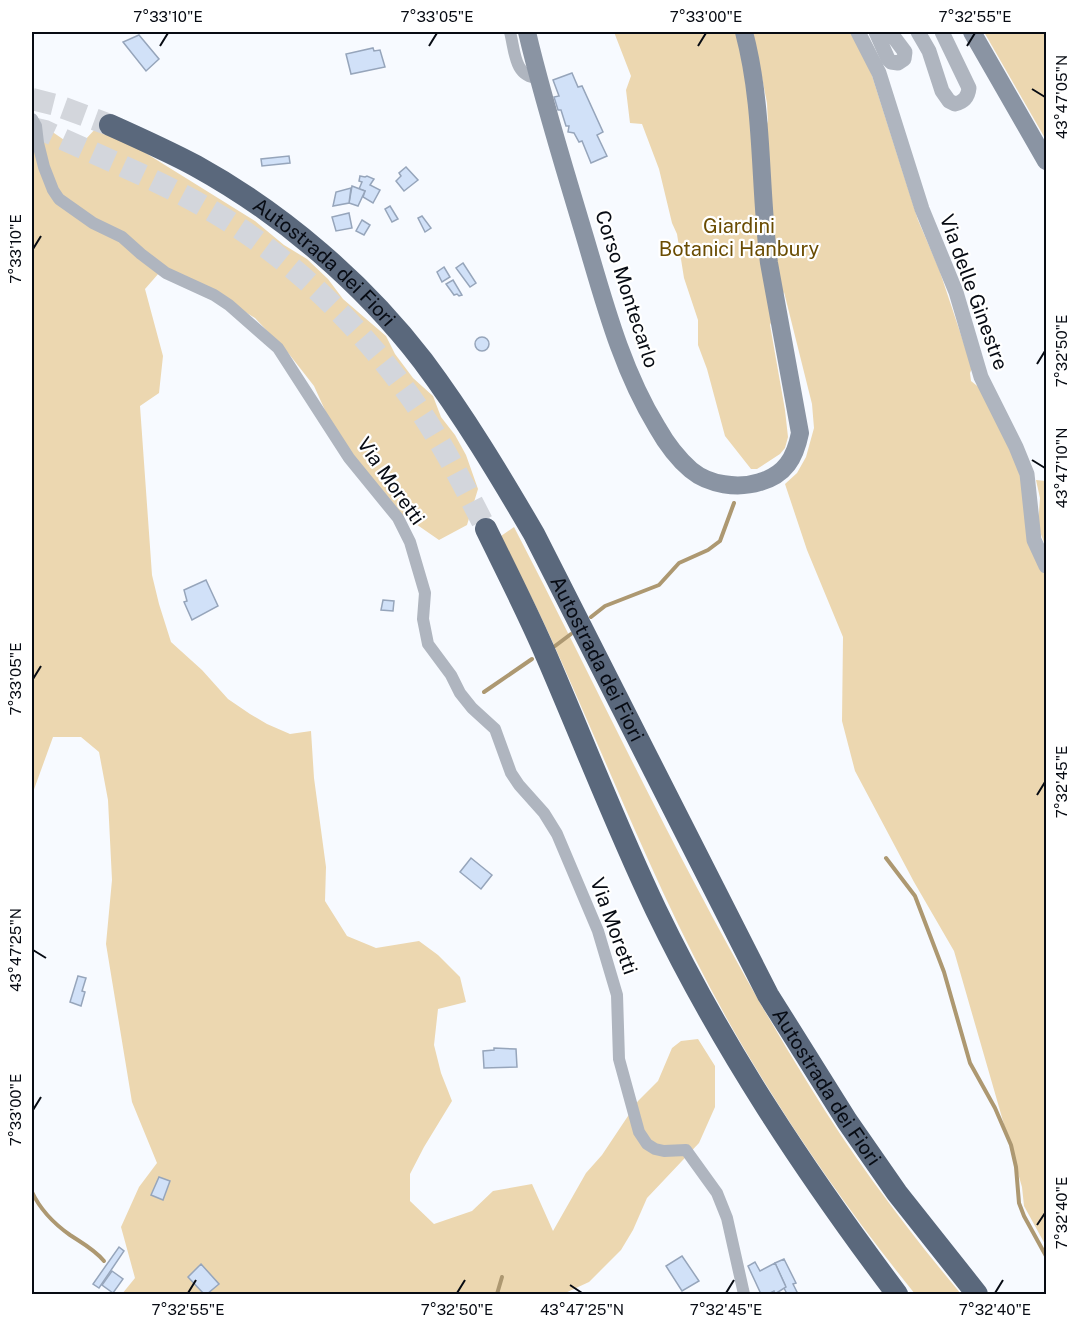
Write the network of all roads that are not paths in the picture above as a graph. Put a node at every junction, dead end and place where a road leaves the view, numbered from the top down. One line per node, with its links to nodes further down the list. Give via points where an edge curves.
1 (510, 32): 10 (street, via 520,71 529,78)
2 (527, 32): 10 (main road, Corso Montecarlo)
3 (744, 32): 10 (main road, Corso Montecarlo, via 755,82 765,236 800,433 787,467 750,485 728,485 691,470 666,441 632,381)
4 (858, 32): 15 (street, Via delle Ginestre, via 879,74 922,209 956,292 981,376 1027,474 1034,540)
5 (876, 32): 6 (street, via 888,59 898,63 904,59 904,52)
6 (890, 32)
7 (918, 32): 8 (street, via 945,96 955,104 960,103 969,88)
8 (942, 32)
9 (972, 32): 13 (main road)
10 (538, 78)
11 (32, 119): 16 (street, Via Moretti, via 44,167 59,199 122,237 166,273 214,295 278,348 349,458 398,518 410,542 425,592 423,619 428,644 466,700 495,729 519,785 557,834 598,932 617,994 620,1059 639,1132 646,1144 655,1149 686,1150 717,1193 727,1218)
12 (110, 125): 18 (highway, Autostrada dei Fiori, via 195,166 295,233 383,314 422,360 463,417 534,534 768,994 847,1121)
13 (1047, 161)
14 (486, 529): 17 (highway, Autostrada dei Fiori, via 542,645 652,901 733,1054 835,1211)
15 (1047, 566)
16 (744, 1294)
17 (897, 1294)
18 (976, 1294)

